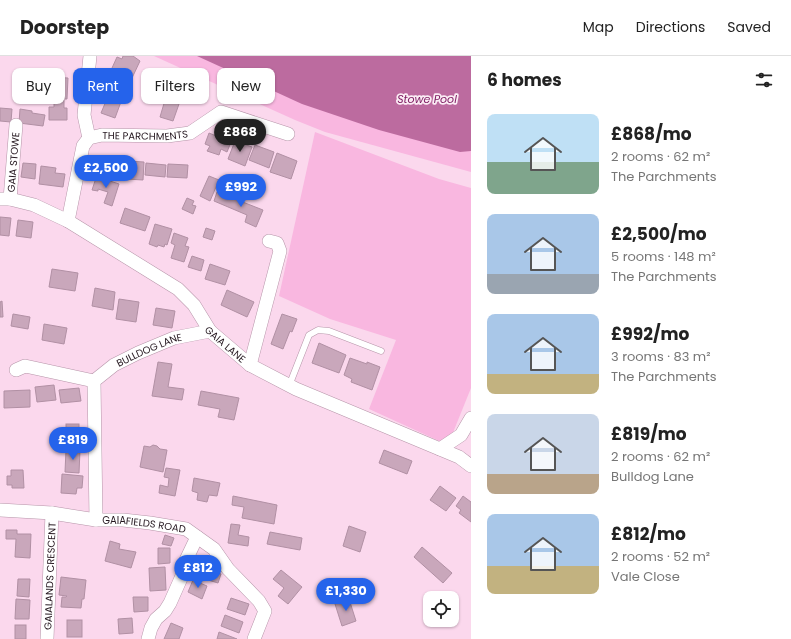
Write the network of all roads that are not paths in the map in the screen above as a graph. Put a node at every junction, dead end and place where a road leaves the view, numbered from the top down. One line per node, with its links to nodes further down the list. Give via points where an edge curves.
1 (90, 56): 4 (street, THE PARCHMENTS, via 84,115)
2 (16, 125): 5 (street, GAIA STOWE)
3 (288, 134): 4 (street, THE PARCHMENTS, via 221,112 190,133 167,136 102,135)
4 (89, 138): 6 (street, THE PARCHMENTS, via 83,146)
5 (5, 199): 6 (street, GAIA LANE, via 34,205)
6 (68, 221): 8 (street, GAIA LANE, via 178,289 194,305)
7 (269, 241): 10 (street, via 277,243 280,251)
8 (210, 331): 10 (street, GAIA LANE); 12 (street, BULLDOG LANE, via 174,338 138,353 114,365)
9 (382, 351): 13 (lane, via 329,331 318,330 309,335)
10 (250, 365): 13 (street, GAIA LANE)
11 (21, 366): 12 (street)
12 (94, 381): 19 (street)
13 (289, 386): 15 (street, GAIA LANE)
14 (471, 418): 15 (street, via 461,435)
15 (440, 450): 16 (street, GAIA LANE, via 459,457)
16 (471, 466)
17 (0, 510): 18 (street, GAIAFIELDS ROAD)
18 (52, 513): 19 (street, GAIAFIELDS ROAD); 21 (street, GAIALANDS CRESCENT)
19 (96, 520): 20 (street, GAIAFIELDS ROAD, via 123,520 186,529)
20 (197, 537): 22 (street, via 170,603 156,619); 23 (street, GAIAFIELDS ROAD, via 214,549 228,569 265,610)
21 (47, 639)
22 (148, 639)
23 (254, 639)

